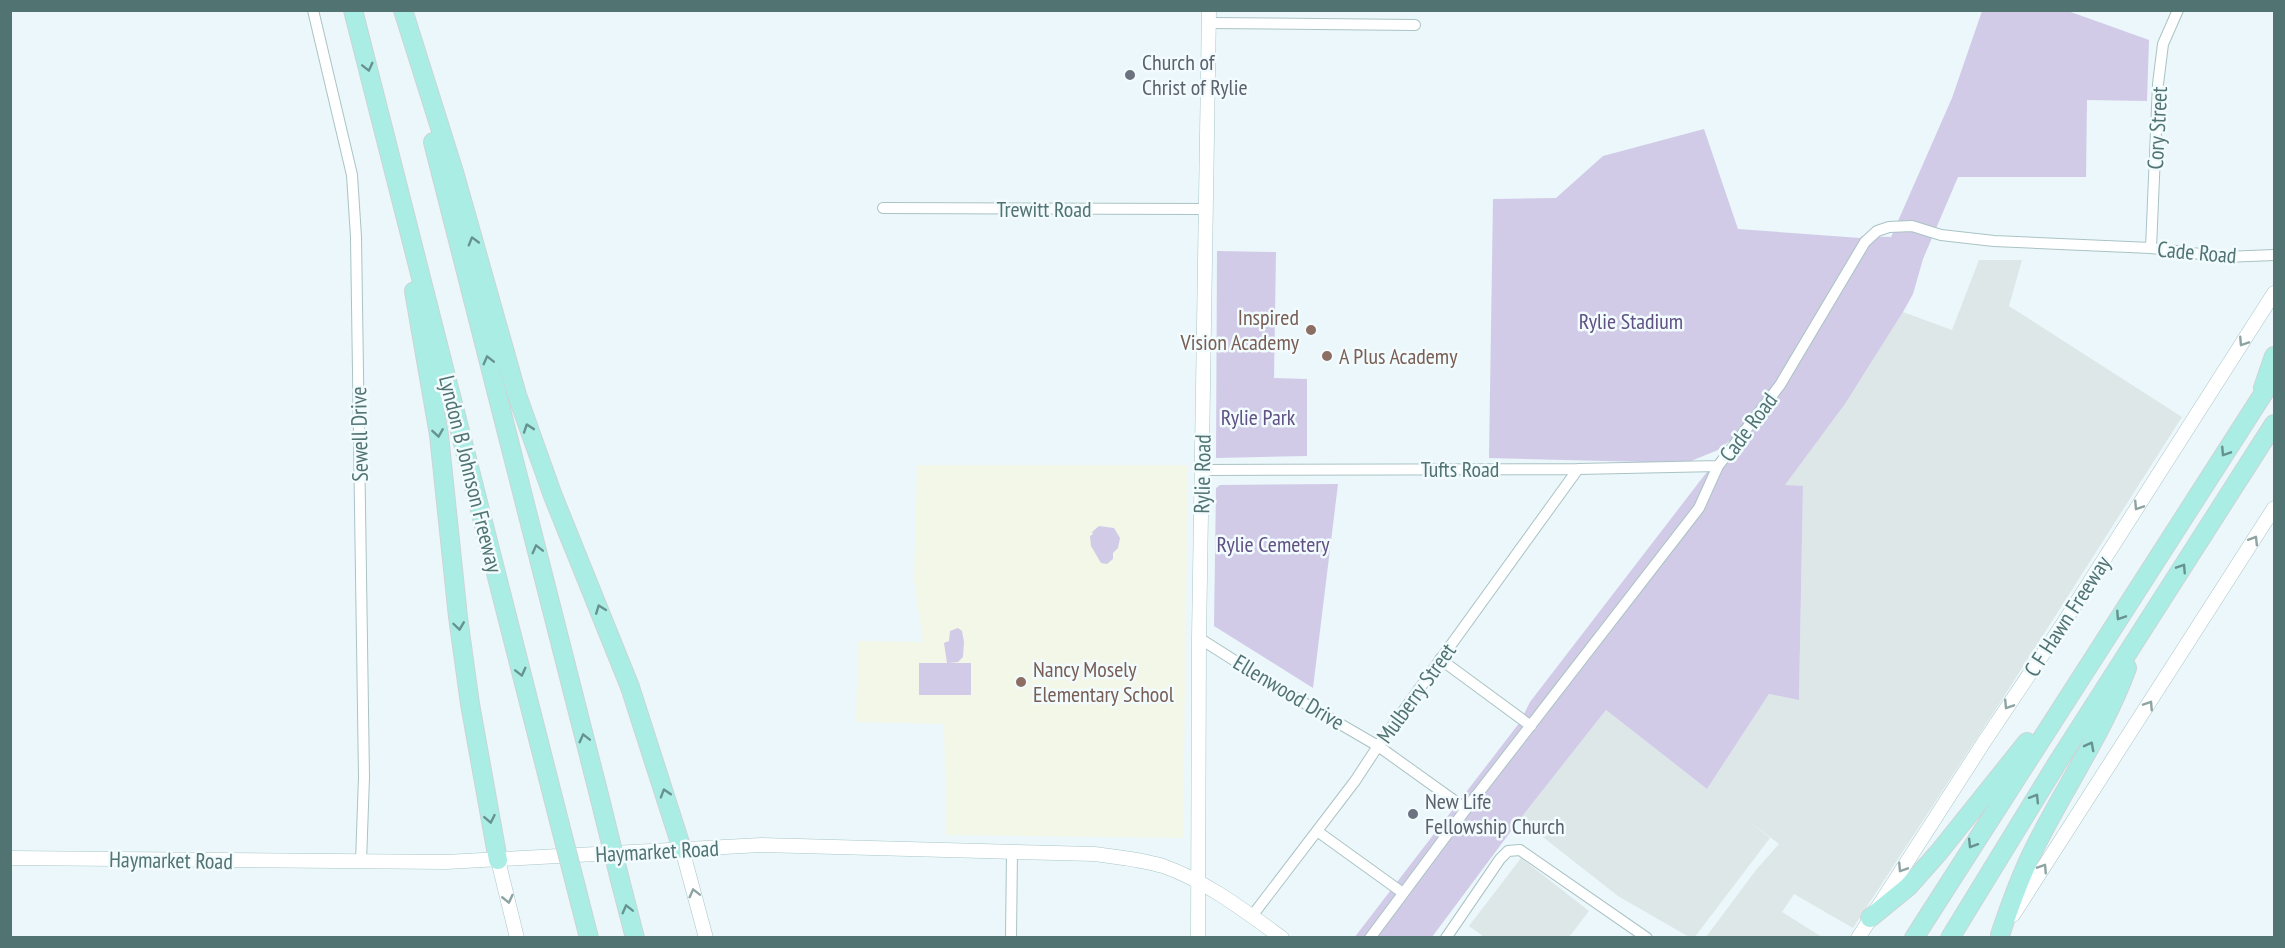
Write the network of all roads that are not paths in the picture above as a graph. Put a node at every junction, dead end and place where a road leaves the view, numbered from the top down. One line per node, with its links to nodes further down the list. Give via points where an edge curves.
1 (313, 10): 33 (street, Sewell Drive, via 352,175 356,237 364,777)
2 (353, 10): 7 (highway, Lyndon B Johnson Freeway, one-way to 7)
3 (401, 10): 29 (highway, one-way to 3, via 630,687 517,395 454,172); 41 (highway, Lyndon B Johnson Freeway, one-way to 3, bridge)
4 (2178, 10): 10 (street, Cory Street, via 2163,44 2158,84)
5 (1209, 17): 6 (street); 9 (street, Rylie Road)
6 (1415, 25)
7 (388, 147): 32 (highway, one-way to 32, via 439,435 470,704); 40 (highway, Lyndon B Johnson Freeway, one-way to 40, bridge)
8 (882, 208): 9 (street, Trewitt Road)
9 (1206, 209): 19 (street, Rylie Road)
10 (2151, 248): 11 (street, Cade Road, via 2225,257); 17 (street, Cade Road, via 1994,241 1941,235 1912,226 1877,231 1865,242 1780,385)
11 (2274, 255)
12 (2274, 293): 37 (street, C F Hawn Freeway, one-way to 37)
13 (2274, 356): 15 (highway)
14 (2274, 377): 15 (highway, C F Hawn Freeway)
15 (2257, 403): 24 (highway, C F Hawn Freeway, one-way to 24)
16 (2274, 424): 21 (highway, one-way to 16)
17 (1718, 466): 18 (street, Tufts Road); 25 (street, Cade Road, via 1699,508)
18 (1578, 469): 19 (street, Tufts Road); 23 (street, Mulberry Street)
19 (1202, 470): 22 (street, Rylie Road)
20 (2274, 508): 38 (street, one-way to 20)
21 (2139, 635): 38 (highway, one-way to 21, via 2034,848 2116,696); 51 (highway, one-way to 21)
22 (1199, 638): 26 (street, Ellenwood Drive); 34 (street, Rylie Road)
23 (1440, 659): 25 (street); 26 (street, Mulberry Street)
24 (2050, 725): 37 (highway, via 2026,743 1908,887); 50 (highway, C F Hawn Freeway, one-way to 50)
25 (1531, 726): 27 (street, Cade Road)
26 (1378, 746): 27 (street, Ellenwood Drive); 28 (street, Mulberry Street)
27 (1466, 809): 35 (street, Cade Road)
28 (1317, 831): 35 (street); 36 (street, Mulberry Street)
29 (682, 849): 30 (street, Haymarket Road, via 761,845); 32 (street, Haymarket Road); 42 (street, one-way to 29)
30 (1012, 851): 34 (street, Haymarket Road, via 1129,858 1163,866); 43 (street)
31 (10, 858): 33 (street, Haymarket Road)
32 (498, 860): 33 (street, Haymarket Road); 39 (street, one-way to 39)
33 (361, 862)
34 (1198, 881): 36 (street, Haymarket Road); 44 (street, Rylie Road)
35 (1403, 893): 46 (street, Cade Road)
36 (1252, 915): 45 (street, Haymarket Road)
37 (1870, 918): 49 (street, C F Hawn Freeway)
38 (1999, 936)
39 (517, 938)
40 (589, 938)
41 (635, 938)
42 (706, 938)
43 (1011, 938)
44 (1198, 938)
45 (1282, 938)
46 (1370, 938)
47 (1446, 938): 48 (street, via 1500,859 1508,851 1520,850)
48 (1647, 938)
49 (1858, 938)
50 (1914, 938)
51 (1950, 938)

